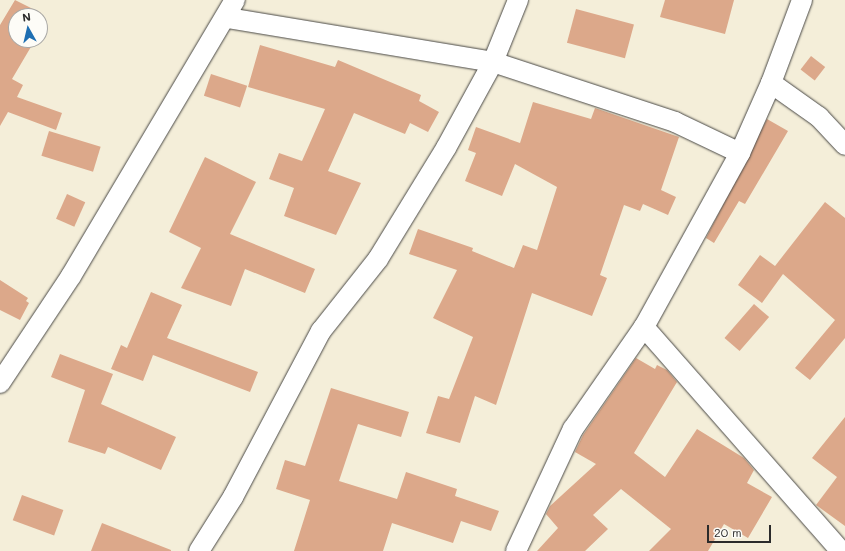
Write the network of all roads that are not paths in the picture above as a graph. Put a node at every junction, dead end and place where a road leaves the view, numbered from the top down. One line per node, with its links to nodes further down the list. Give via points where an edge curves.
1 (518, 0): 4 (street)
2 (802, 0): 5 (street)
3 (232, 9): 4 (street); 9 (street, via 71,276)
4 (493, 62): 7 (street, via 675,122); 10 (street, via 446,148 378,259 321,331 233,497)
5 (771, 83): 6 (street, via 819,117); 7 (street)
6 (845, 145)
7 (740, 152): 8 (street)
8 (644, 327): 11 (street, via 573,429); 12 (street)
9 (0, 383)
10 (199, 551)
11 (516, 551)
12 (841, 551)

